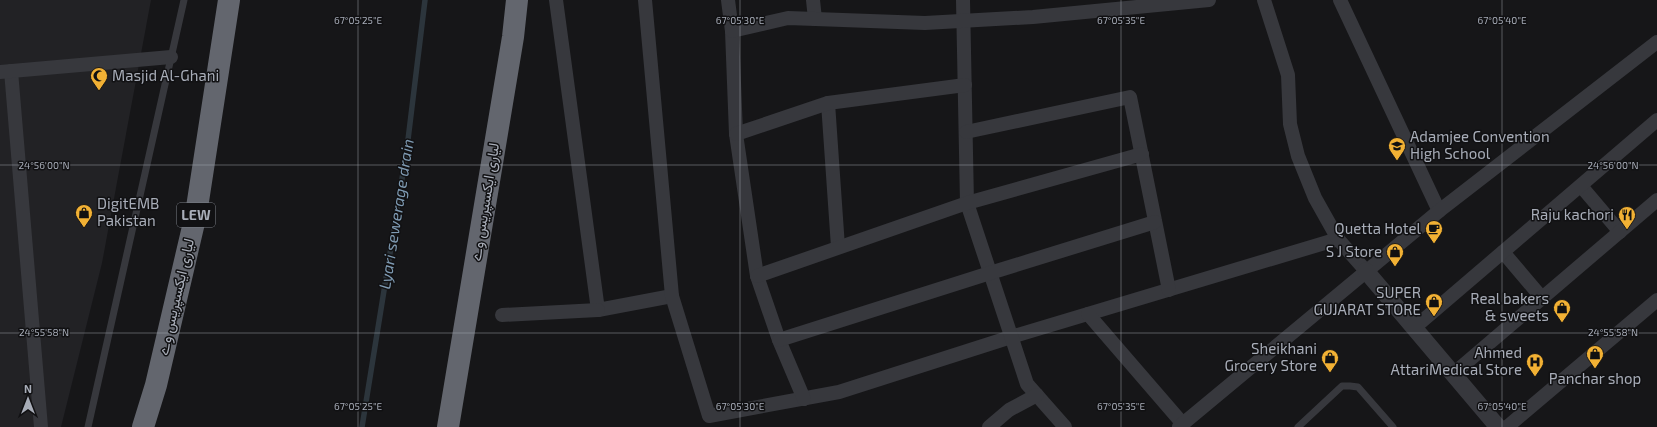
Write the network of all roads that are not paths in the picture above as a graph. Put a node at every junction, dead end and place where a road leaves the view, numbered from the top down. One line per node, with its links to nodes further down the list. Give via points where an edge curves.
1 (184, 0): 16 (lane)
2 (229, 0): 52 (highway, لیاری ایکسپریس وے / LEW, via 196,214 156,385)
3 (517, 0): 53 (highway, لیاری ایکسپریس وے)
4 (556, 0): 40 (street)
5 (645, 0): 37 (street)
6 (728, 0): 14 (street)
7 (813, 0): 12 (street)
8 (963, 0): 13 (street)
9 (1209, 0): 13 (street)
10 (1264, 0): 30 (street, via 1288,75 1290,124 1298,156 1315,198)
11 (1340, 0): 27 (street)
12 (815, 19): 13 (street, via 925,23); 14 (street, via 788,18)
13 (964, 21): 18 (street)
14 (732, 31): 22 (street)
15 (1657, 42): 27 (street)
16 (171, 57): 17 (street); 51 (lane)
17 (6, 71): 50 (street)
18 (965, 85): 19 (street); 21 (street)
19 (828, 103): 22 (street); 31 (street)
20 (1655, 126): 24 (street)
21 (966, 132): 23 (street, via 1130,97); 26 (street)
22 (736, 134): 35 (street)
23 (1142, 154): 26 (street); 28 (street)
24 (1581, 186): 29 (street); 32 (street)
25 (1657, 200): 29 (street)
26 (967, 203): 31 (street); 34 (street)
27 (1439, 211): 33 (street)
28 (1156, 222): 34 (street); 36 (street)
29 (1620, 232): 38 (street)
30 (1338, 238): 33 (street); 36 (street)
31 (838, 247): 35 (street)
32 (1503, 252): 38 (street); 43 (street)
33 (1366, 271): 43 (street); 49 (street)
34 (990, 273): 44 (street); 45 (street)
35 (757, 276): 45 (street)
36 (1169, 290): 41 (street)
37 (672, 296): 40 (street); 48 (street, via 710,416)
38 (1542, 298): 46 (street)
39 (1657, 300): 59 (street)
40 (598, 310): 42 (street)
41 (1088, 314): 44 (street); 49 (street)
42 (502, 315)
43 (1414, 328): 46 (street)
44 (1011, 337): 47 (street, via 1027,384); 48 (street, via 839,392)
45 (779, 340): 48 (street)
46 (1454, 374): 58 (street)
47 (1037, 396): 54 (street, via 1009,410); 55 (street)
48 (804, 399)
49 (1181, 425)
50 (41, 427)
51 (88, 427)
52 (143, 427)
53 (448, 427)
54 (990, 427)
55 (1065, 427)
56 (1298, 427): 57 (lane, via 1342,386 1350,386 1358,387)
57 (1393, 427)
58 (1498, 427)
59 (1507, 427)

